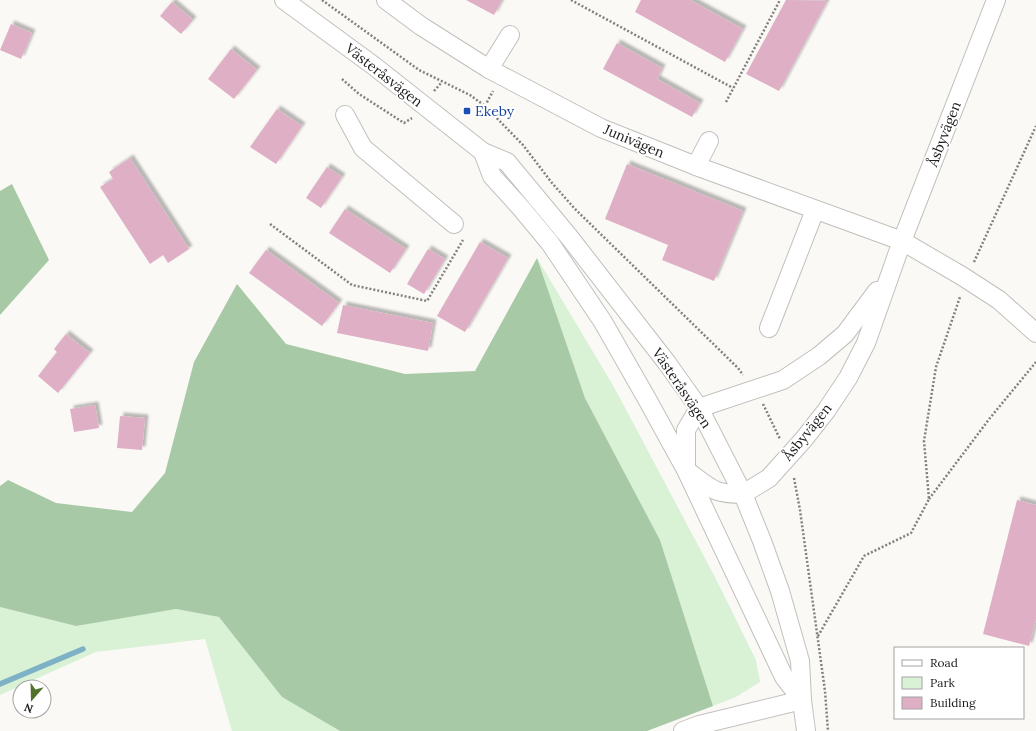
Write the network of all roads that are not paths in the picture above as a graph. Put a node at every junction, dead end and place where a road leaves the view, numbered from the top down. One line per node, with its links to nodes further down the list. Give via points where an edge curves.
1 (284, 0): 8 (street, Västeråsvägen, via 374,66)
2 (386, 0): 5 (street, Junivägen, via 421,26)
3 (996, 0): 12 (street, Åsbyvägen)
4 (510, 36): 5 (street)
5 (489, 69): 9 (street, Junivägen, via 601,128)
6 (345, 115): 11 (street, via 363,148)
7 (709, 141): 9 (street)
8 (483, 152): 16 (street, Västeråsvägen, via 508,162 618,298); 17 (street, via 492,176 550,243 603,322)
9 (696, 166): 10 (street, Junivägen)
10 (815, 210): 12 (street, Junivägen); 14 (street)
11 (454, 224)
12 (902, 241): 13 (street, Åsbyvägen); 15 (street, Junivägen, via 999,300)
13 (892, 269): 16 (street, Åsbyvägen, via 845,334 818,356 783,380); 18 (street, Åsbyvägen, via 866,343 826,412 769,478)
14 (769, 328)
15 (1036, 333)
16 (699, 408): 17 (street, via 686,430); 18 (street, Västeråsvägen)
17 (686, 470): 18 (street, via 710,489 724,494); 19 (street, via 784,677)
18 (743, 494): 19 (street, Västeråsvägen, via 780,591 800,661)
19 (802, 700): 20 (street); 21 (street, Västeråsvägen)
20 (684, 731)
21 (806, 731)

